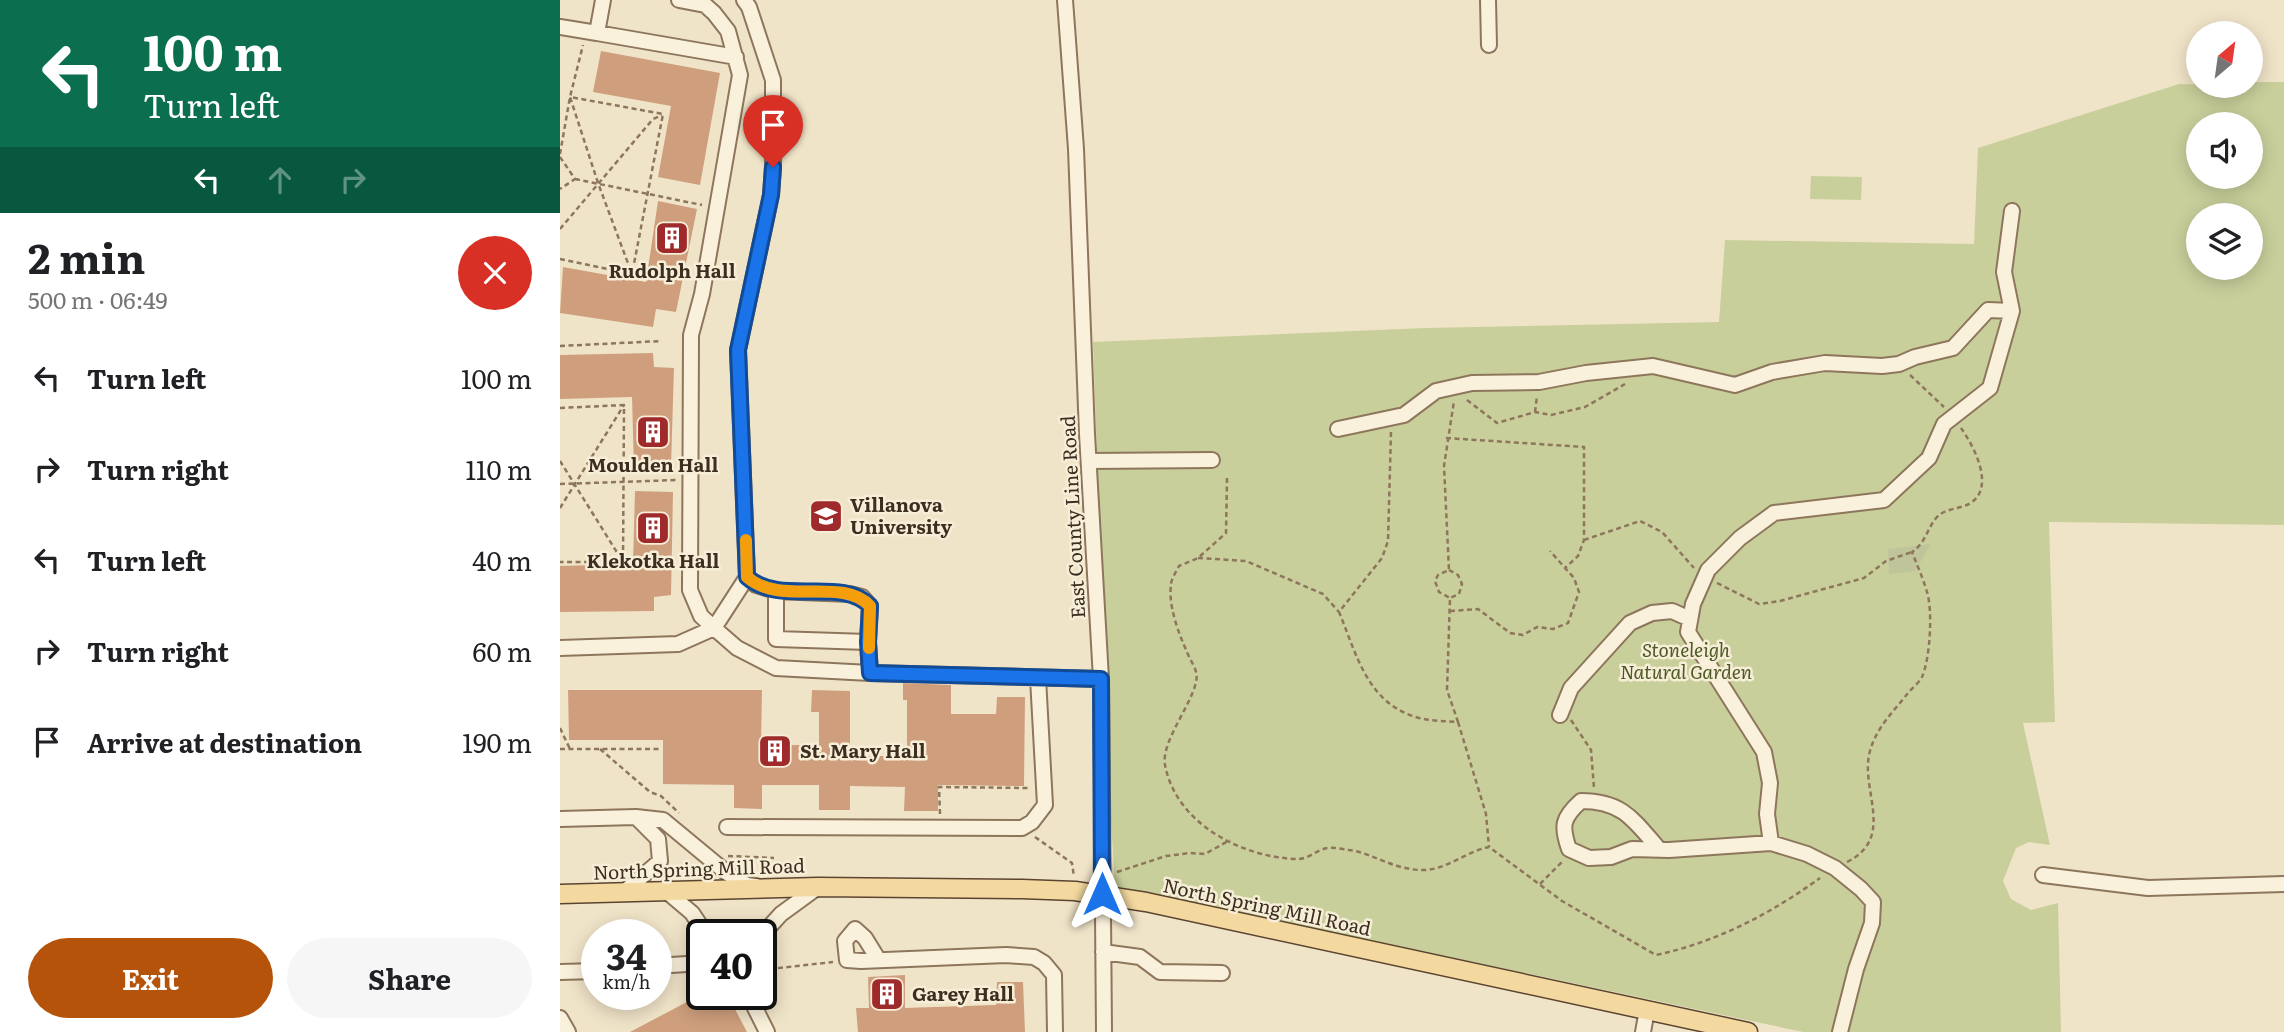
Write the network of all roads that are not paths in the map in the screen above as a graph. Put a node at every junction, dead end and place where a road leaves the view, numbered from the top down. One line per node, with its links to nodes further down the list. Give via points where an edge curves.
1 (603, 0): 7 (street)
2 (679, 0): 9 (street, via 705,5 728,32)
3 (744, 0): 15 (street, via 773,80 771,195 738,350)
4 (1065, 0): 14 (street, East County Line Road)
5 (1488, 0): 8 (street)
6 (560, 27): 7 (street)
7 (597, 33): 9 (street)
8 (1489, 46)
9 (736, 57): 18 (street, via 740,75 691,335 690,590 701,616)
10 (2012, 211): 11 (street, via 2004,272)
11 (2012, 311): 12 (street, via 1989,310 1953,348 1899,364 1825,363 1772,372 1735,386 1653,366 1539,382 1472,383 1456,391 1436,391 1404,415); 17 (street, via 1990,387 1944,425 1929,458 1884,500 1774,513 1740,538 1705,576)
12 (1338, 429)
13 (1212, 460): 14 (street)
14 (1089, 461): 23 (street, East County Line Road)
15 (747, 577): 16 (street); 18 (street)
16 (776, 591): 19 (street, via 862,597 870,606); 19 (street, via 776,639)
17 (1690, 620): 24 (street, via 1672,611 1652,613 1630,623 1571,688); 28 (street, via 1688,632 1764,752 1770,783 1767,814)
18 (714, 628): 20 (street, via 678,644); 21 (street, via 737,648 776,668)
19 (868, 642): 21 (street)
20 (560, 648)
21 (870, 673): 22 (street)
22 (1038, 678): 23 (street); 27 (street, via 1045,805 1022,828)
23 (1101, 679): 32 (street, East County Line Road)
24 (1563, 715)
25 (636, 817): 26 (street); 34 (street, via 663,820 727,873 747,885); 36 (street, via 658,839 660,861)
26 (560, 819)
27 (727, 827)
28 (1771, 843): 29 (street); 54 (street, via 1835,868 1873,902 1872,923)
29 (1658, 848): 29 (street, via 1633,819 1604,802 1581,801 1568,813 1563,831 1569,849 1589,858)
30 (2043, 875): 31 (street, via 2148,888)
31 (2284, 884)
32 (1102, 885): 33 (main road, North Spring Mill Road, via 1075,891); 40 (street, East County Line Road); 46 (main road, North Spring Mill Road)
33 (818, 887): 34 (main road, North Spring Mill Road); 39 (street)
34 (768, 888): 35 (main road, North Spring Mill Road)
35 (666, 891): 36 (main road, North Spring Mill Road); 38 (street)
36 (624, 892): 37 (main road, North Spring Mill Road)
37 (560, 894)
38 (696, 919)
39 (776, 919)
40 (1102, 952): 42 (street, via 1140,957 1160,972); 51 (street, East County Line Road)
41 (878, 959): 41 (street, via 865,938 855,929 845,941 847,960); 50 (street, via 1034,957 1054,975)
42 (1222, 973)
43 (581, 974): 44 (street)
44 (562, 977)
45 (756, 1010): 49 (street)
46 (1647, 1010): 52 (street); 53 (main road, North Spring Mill Road)
47 (560, 1018): 48 (street)
48 (568, 1032)
49 (766, 1032)
50 (1055, 1032)
51 (1104, 1032)
52 (1643, 1032)
53 (1748, 1032)
54 (1840, 1032)

